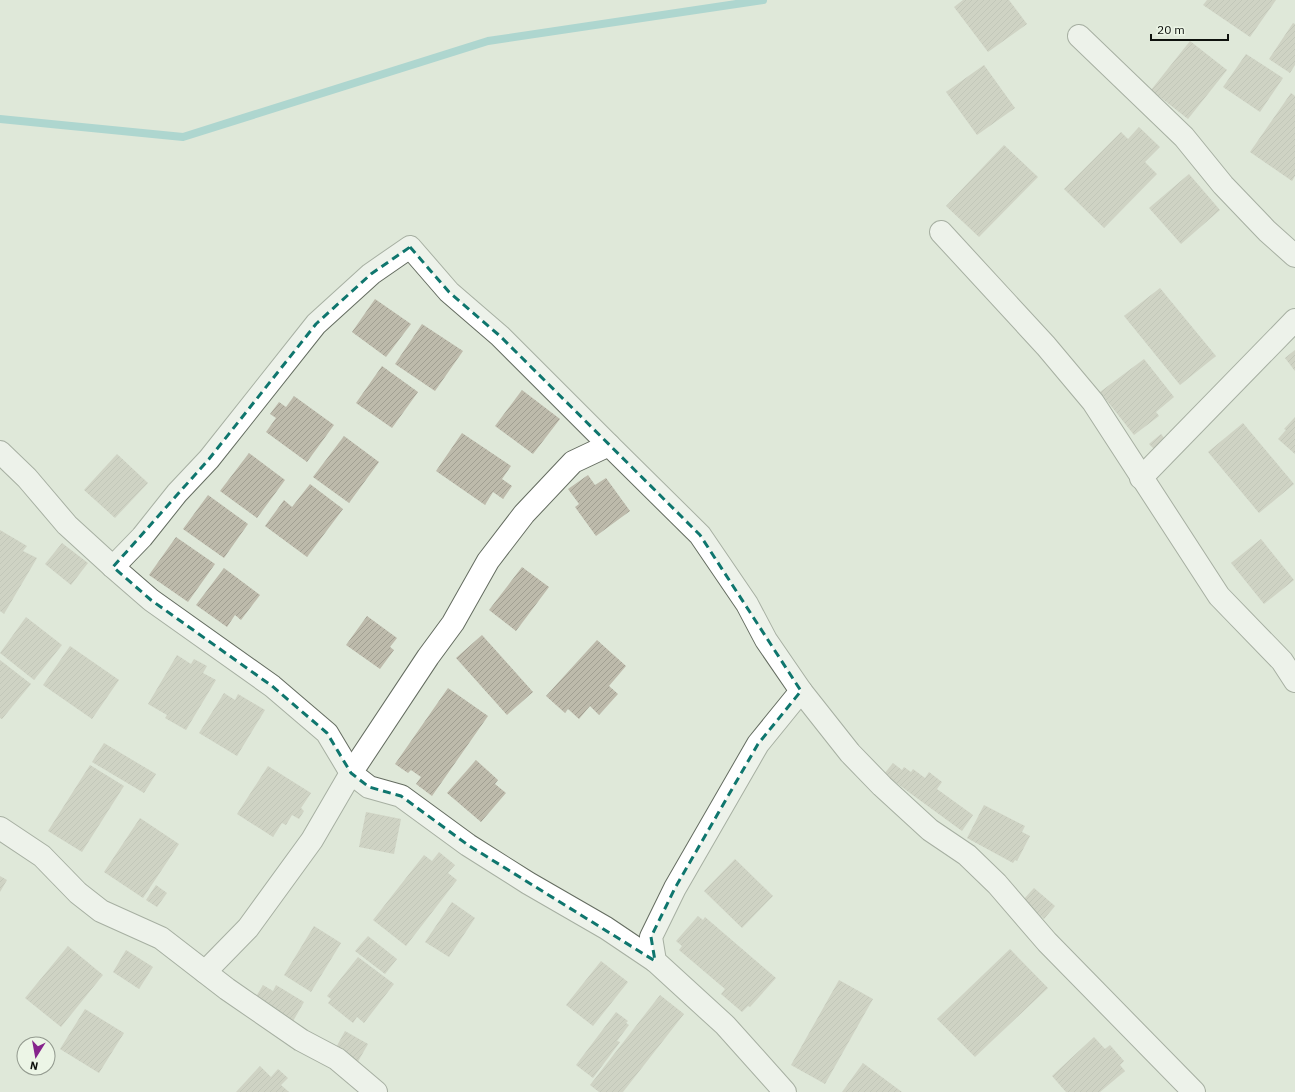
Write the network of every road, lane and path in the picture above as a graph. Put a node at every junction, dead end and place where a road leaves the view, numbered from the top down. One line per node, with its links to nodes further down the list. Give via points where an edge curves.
1 (1079, 36): 3 (street, via 1184,137 1223,185)
2 (941, 232): 7 (street, via 1046,346 1093,402)
3 (1295, 256)
4 (1295, 320): 7 (street)
5 (609, 445): 8 (street, via 500,336 449,292 410,247 371,274 316,324 209,459 176,493 142,537); 10 (street, via 700,535 747,604 766,640); 11 (street, via 573,462 524,514 488,561 453,623)
6 (0, 452): 8 (street, via 27,478 67,524)
7 (1141, 478): 9 (street, via 1219,596 1282,661)
8 (113, 567): 11 (street, via 151,600 272,686 327,733)
9 (1295, 681)
10 (802, 690): 13 (street, via 758,744 675,888 651,937); 17 (street, via 850,753 882,786 930,830 967,855 997,884 1053,947)
11 (350, 773): 13 (street, via 369,787 401,796 468,845 528,884 606,928); 14 (street, via 312,840 248,928)
12 (0, 828): 14 (street, via 42,856 78,893 101,910 161,938)
13 (655, 961): 16 (street, via 725,1025)
14 (205, 972): 15 (street, via 301,1040 337,1059)
15 (376, 1092)
16 (785, 1092)
17 (1194, 1092)

